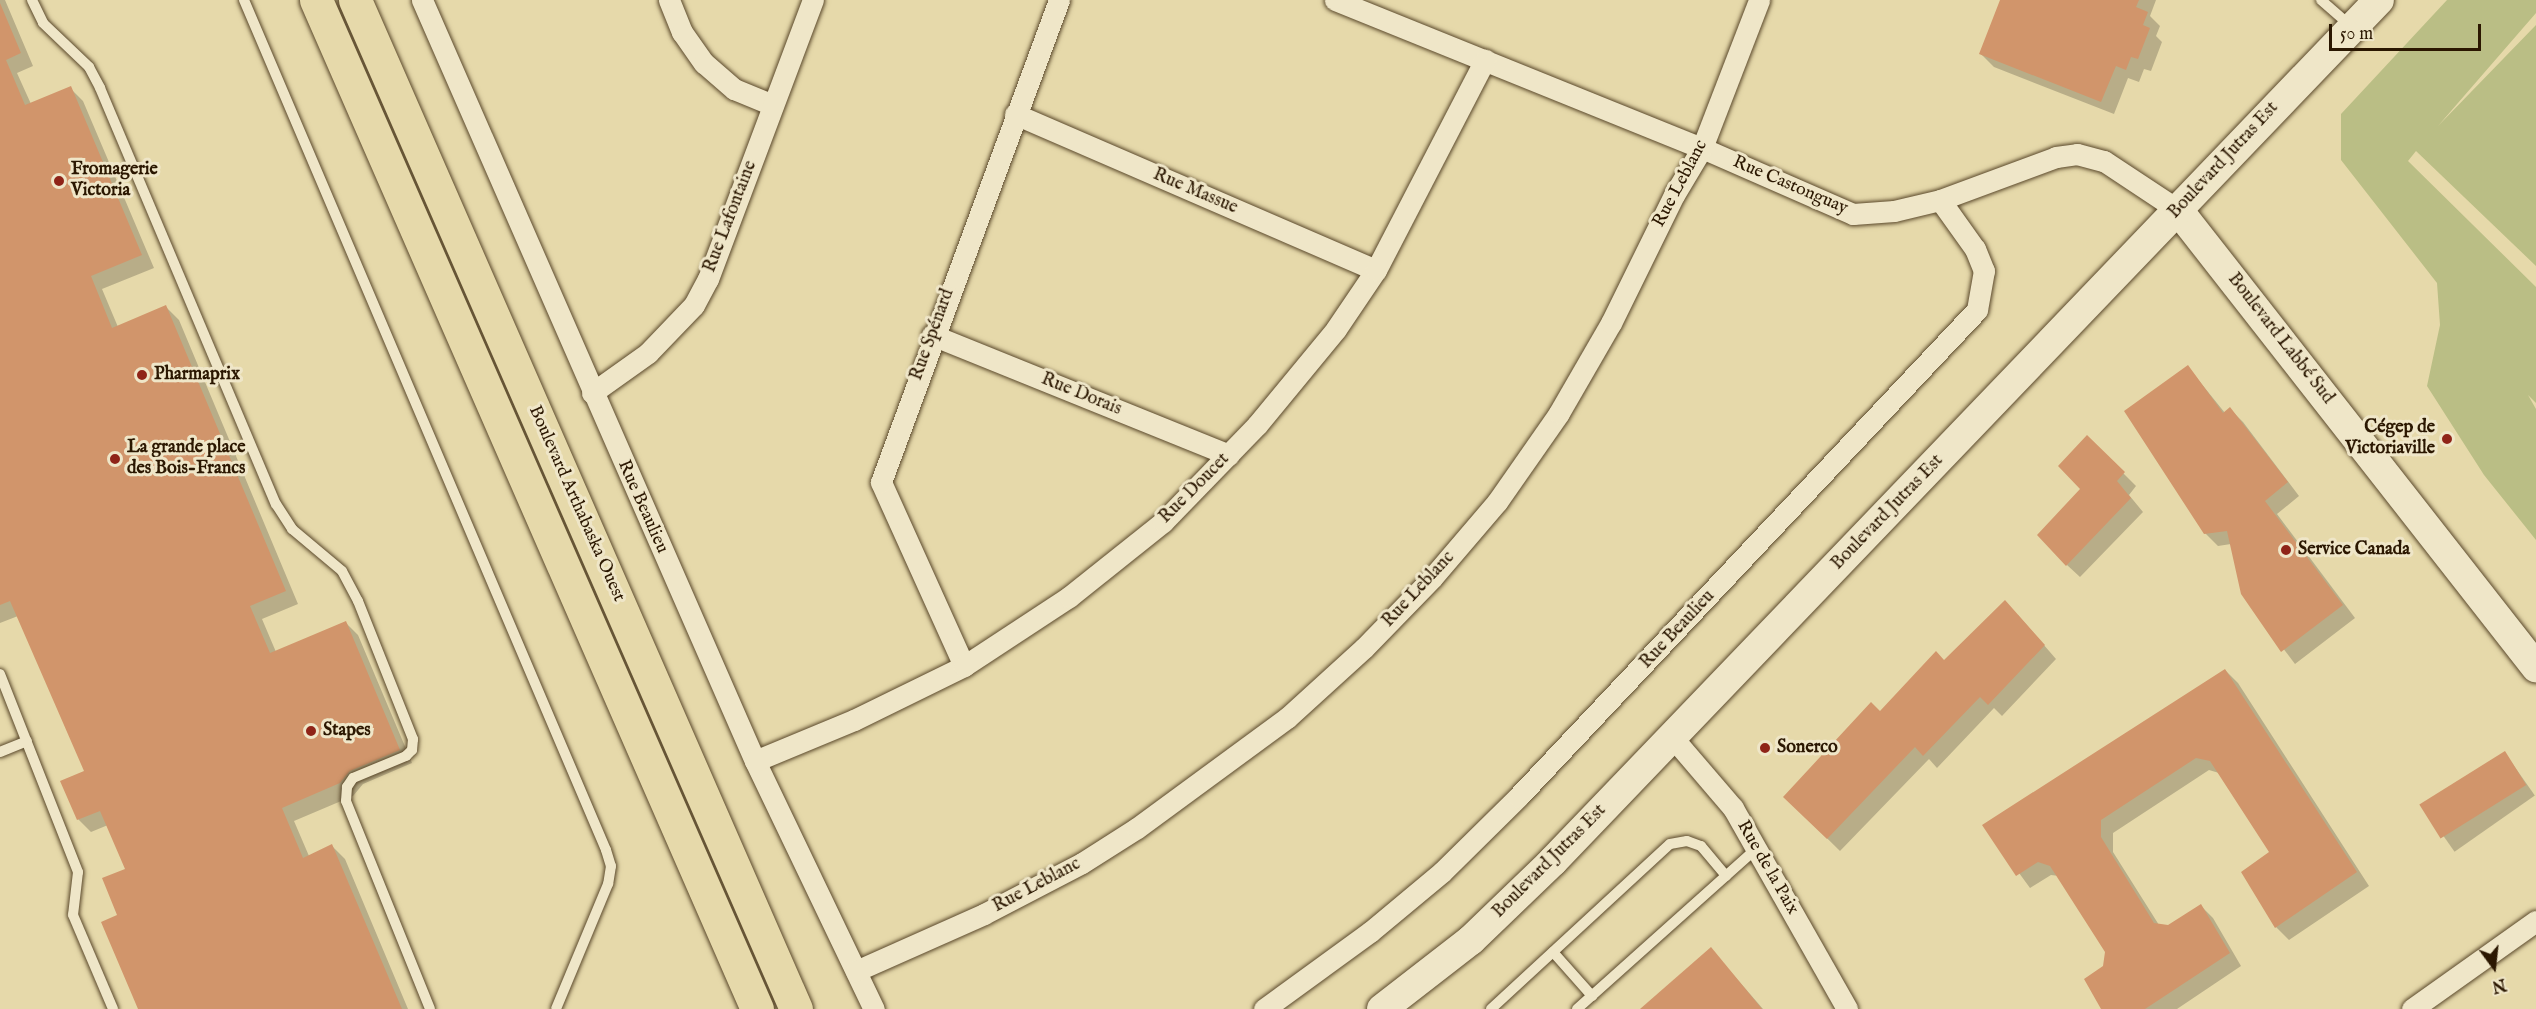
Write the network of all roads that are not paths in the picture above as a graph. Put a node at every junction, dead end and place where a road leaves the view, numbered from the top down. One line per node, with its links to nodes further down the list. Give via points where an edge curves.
1 (32, 0): 38 (lane, via 43,23 74,50 95,78 276,504 292,529 342,571 358,601 409,730 412,750 353,778 347,787 346,801)
2 (244, 0): 39 (lane, via 611,866 608,884)
3 (316, 0): 40 (main road, Boulevard Arthabaska Ouest)
4 (355, 0): 41 (main road, Boulevard Arthabaska Ouest)
5 (422, 0): 22 (street, Rue Beaulieu)
6 (669, 0): 15 (street, via 682,32 704,63 734,89)
7 (813, 0): 15 (street, Rue Lafontaine)
8 (1059, 0): 16 (street, Rue Spénard)
9 (1335, 0): 14 (street, Rue Castonguay)
10 (1760, 0): 17 (street, Rue Leblanc)
11 (2321, 0): 13 (lane)
12 (2379, 0): 13 (main road, Boulevard Jutras Est)
13 (2352, 27): 19 (main road, Boulevard Jutras Est)
14 (1485, 60): 17 (street, Rue Castonguay); 20 (street, Rue Doucet)
15 (773, 105): 22 (street, Rue Lafontaine, via 708,279 694,305 648,353)
16 (1015, 114): 20 (street, Rue Massue); 21 (street, Rue Spénard)
17 (1702, 148): 18 (street, Rue Castonguay, via 1853,214 1894,211); 35 (street, Rue Leblanc, via 1674,195 1611,323 1559,413 1497,502 1364,648 1287,718 1100,852 984,914)
18 (1940, 200): 19 (street, Rue Castonguay, via 2056,157 2077,154 2104,161); 43 (street, Rue Beaulieu, via 1975,249 1984,271 1977,310 1518,797 1442,872 1370,932)
19 (2178, 210): 25 (main road, Boulevard Labbé Sud); 27 (main road, Boulevard Jutras Est)
20 (1376, 270): 23 (street, Rue Doucet, via 1336,329)
21 (932, 335): 23 (street, Rue Dorais); 24 (street, Rue Spénard, via 881,482)
22 (592, 393): 30 (street, Rue Beaulieu)
23 (1229, 455): 24 (street, Rue Doucet, via 1163,522 1069,597)
24 (964, 666): 30 (street, Rue Doucet, via 854,720)
25 (2536, 667)
26 (0, 674): 28 (lane)
27 (1673, 738): 31 (street, Rue de la Paix, via 1733,808); 44 (main road, Boulevard Jutras Est, via 1471,940)
28 (27, 741): 29 (lane); 37 (lane, via 78,872 75,921)
29 (0, 752)
30 (755, 761): 35 (street, Rue Beaulieu)
31 (1756, 849): 32 (lane); 47 (street, Rue de la Paix)
32 (1726, 876): 34 (lane, via 1701,846 1687,840 1670,844); 36 (lane)
33 (2536, 921): 48 (street)
34 (1553, 952): 36 (lane); 45 (lane)
35 (856, 971): 42 (street, Rue Beaulieu)
36 (1592, 996): 46 (lane)
37 (113, 1009)
38 (430, 1009)
39 (556, 1009)
40 (757, 1009)
41 (796, 1009)
42 (874, 1009)
43 (1264, 1009)
44 (1382, 1009)
45 (1491, 1009)
46 (1577, 1009)
47 (1847, 1009)
48 (2412, 1009)

